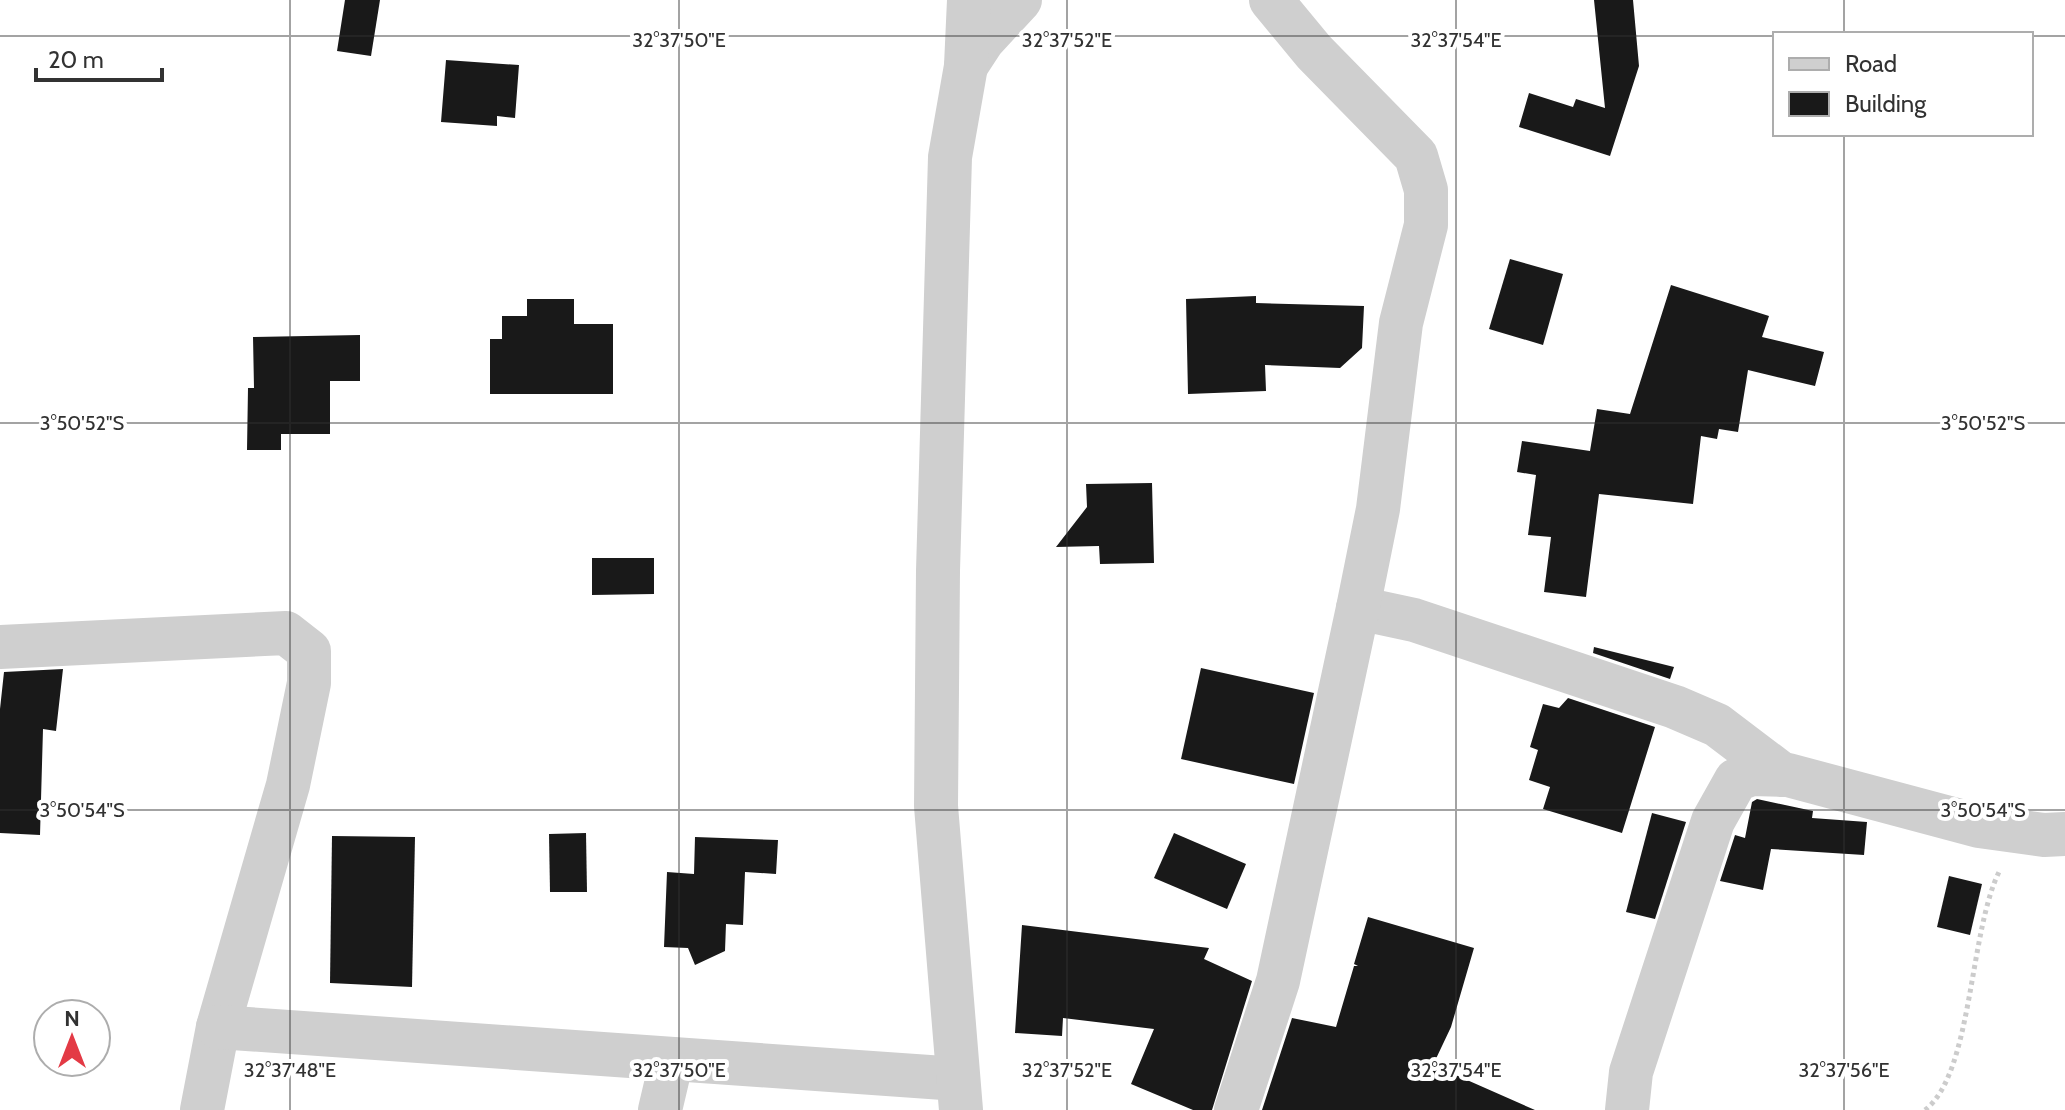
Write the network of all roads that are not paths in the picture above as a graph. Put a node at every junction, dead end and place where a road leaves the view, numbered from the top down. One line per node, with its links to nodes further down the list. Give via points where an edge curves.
1 (969, 0): 4 (street)
2 (1020, 0): 4 (street)
3 (1271, 0): 5 (street, via 1416,156 1426,190 1426,225 1401,323 1378,509)
4 (966, 66): 11 (street, via 950,157 936,806)
5 (1358, 608): 7 (street, via 1414,620 1675,707 1717,725); 14 (street, via 1278,981)
6 (0, 647): 9 (street, via 286,633 309,651 309,683 288,785)
7 (1783, 775): 8 (street, via 1979,826); 15 (street, via 1752,774 1736,780 1713,821 1631,1072)
8 (2049, 834)
9 (218, 1027): 10 (street); 12 (street)
10 (672, 1059): 11 (street); 13 (street)
11 (959, 1094)
12 (202, 1110)
13 (660, 1110)
14 (1236, 1110)
15 (1627, 1110)

